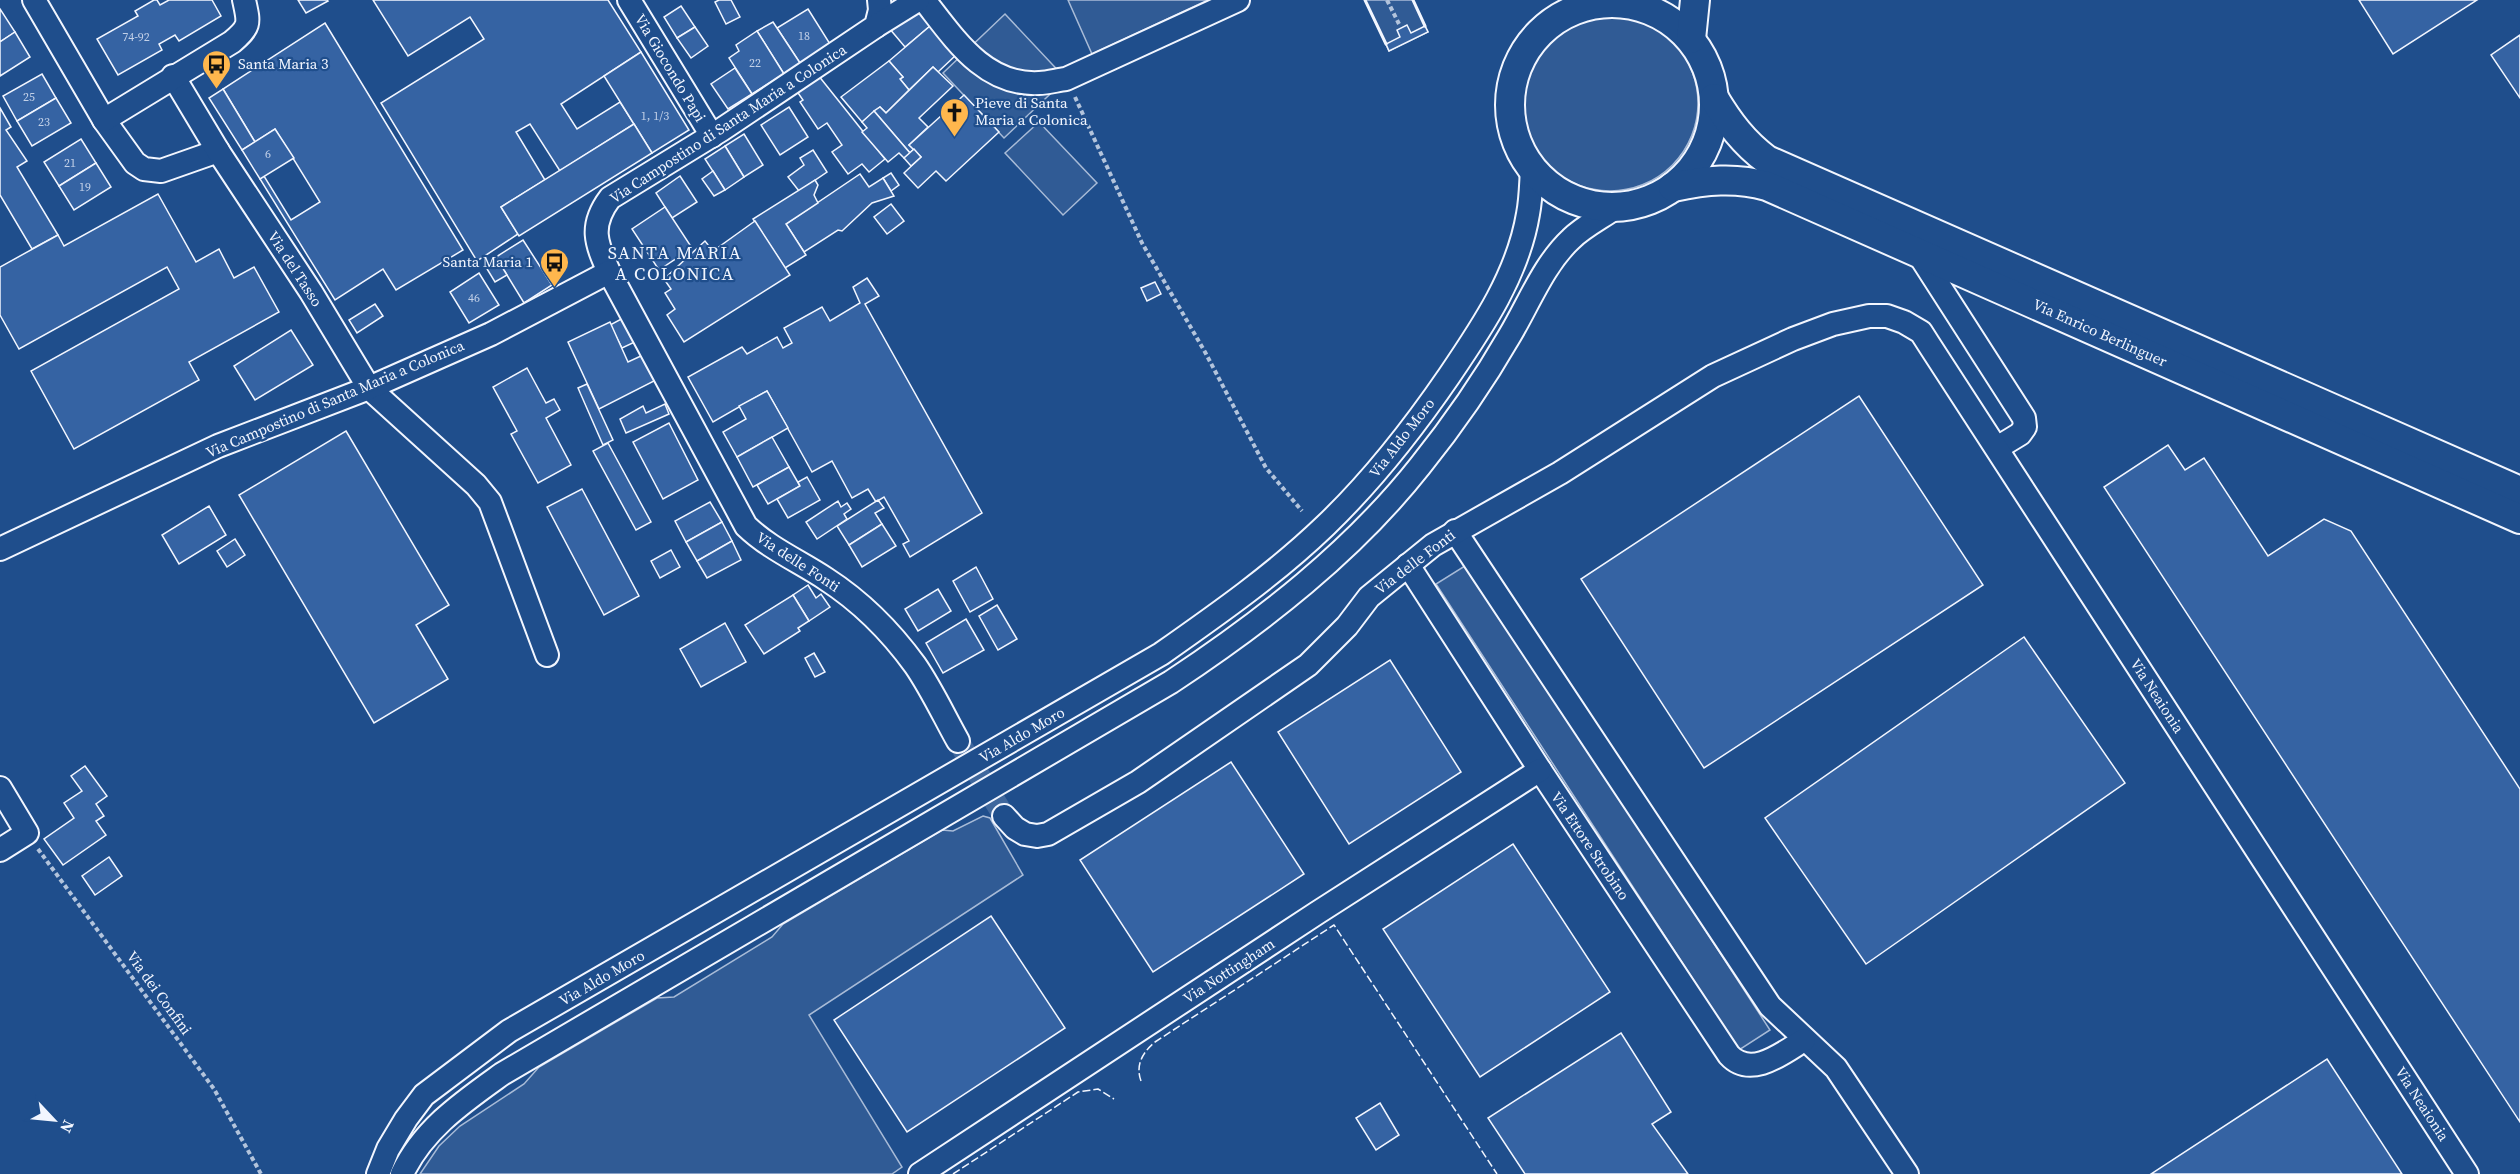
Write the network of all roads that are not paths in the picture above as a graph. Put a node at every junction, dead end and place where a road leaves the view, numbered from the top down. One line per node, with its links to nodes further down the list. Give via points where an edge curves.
1 (34, 0): 14 (street)
2 (244, 0): 12 (street, via 249,22 244,32)
3 (629, 0): 15 (street, Via Giocondo Papi)
4 (879, 0): 10 (street)
5 (918, 0): 10 (street, Via Campostino di Santa Maria a Colonica)
6 (924, 0): 7 (street, via 965,53 985,68 1011,80 1037,83 1066,79)
7 (1238, 0)
8 (1695, 0): 11 (main road)
9 (1603, 2): 11 (main road, via 1650,10); 17 (main road, via 1582,7 1550,23 1517,66 1511,92 1511,119 1515,137)
10 (876, 26): 15 (street, Via Campostino di Santa Maria a Colonica)
11 (1691, 39): 13 (main road, via 1707,67)
12 (173, 76): 14 (street); 16 (street, Via del Tasso)
13 (1714, 98): 18 (main road, via 1713,124 1705,148); 25 (main road, Via Enrico Berlinguer, via 1741,138 1767,160)
14 (104, 120): 16 (street, via 135,163 144,169 160,171)
15 (712, 136): 21 (street, Via Campostino di Santa Maria a Colonica, via 610,198 597,223 597,244)
16 (218, 151): 23 (street, Via del Tasso)
17 (1532, 168): 19 (main road, via 1564,196 1584,204); 37 (street, Via Aldo Moro, via 1522,240 1482,326 1393,454 1324,527 1259,584 1161,654 509,1031 424,1095 388,1149)
18 (1674, 187): 19 (main road, via 1653,199); 20 (main road, Via Enrico Berlinguer, via 1715,180 1747,180)
19 (1615, 208): 38 (street, Via Aldo Moro, via 1571,238 1556,255 1466,403 1386,505 1333,559 1237,638 1171,682 502,1074 447,1113)
20 (1918, 253): 24 (street, via 2024,418 2025,427 2020,434); 26 (main road, Via Enrico Berlinguer)
21 (609, 272): 23 (street, Via Campostino di Santa Maria a Colonica, via 491,334); 31 (street, Via delle Fonti, via 746,526 764,543 826,578 887,631 916,666)
22 (1793, 339): 24 (street, Via Neaionia, via 1869,316 1887,316 1904,322 1921,332); 27 (street, Via delle Fonti, via 1713,376 1560,473)
23 (369, 388): 28 (street, Via Campostino di Santa Maria a Colonica, via 218,446); 30 (street, Via del Tasso, via 490,502)
24 (1997, 448): 41 (street, Via Neaionia)
25 (2520, 491)
26 (2520, 519)
27 (1455, 531): 29 (street, Via delle Fonti); 36 (street, via 1770,1006)
28 (0, 549)
29 (1408, 565): 32 (street, Via Ettore Strobino); 34 (street, Via delle Fonti, via 1369,597 1308,665 1138,782 1048,834 1025,834)
30 (547, 655)
31 (958, 741)
32 (1540, 770): 36 (street, Via Ettore Strobino, via 1735,1061 1746,1066 1760,1064); 39 (street, Via Nottingham)
33 (0, 788): 35 (street, via 27,833)
34 (1004, 816)
35 (0, 850)
36 (1804, 1040): 40 (street, via 1836,1068)
37 (378, 1174)
38 (402, 1174)
39 (920, 1174)
40 (1907, 1174)
41 (2467, 1174)

